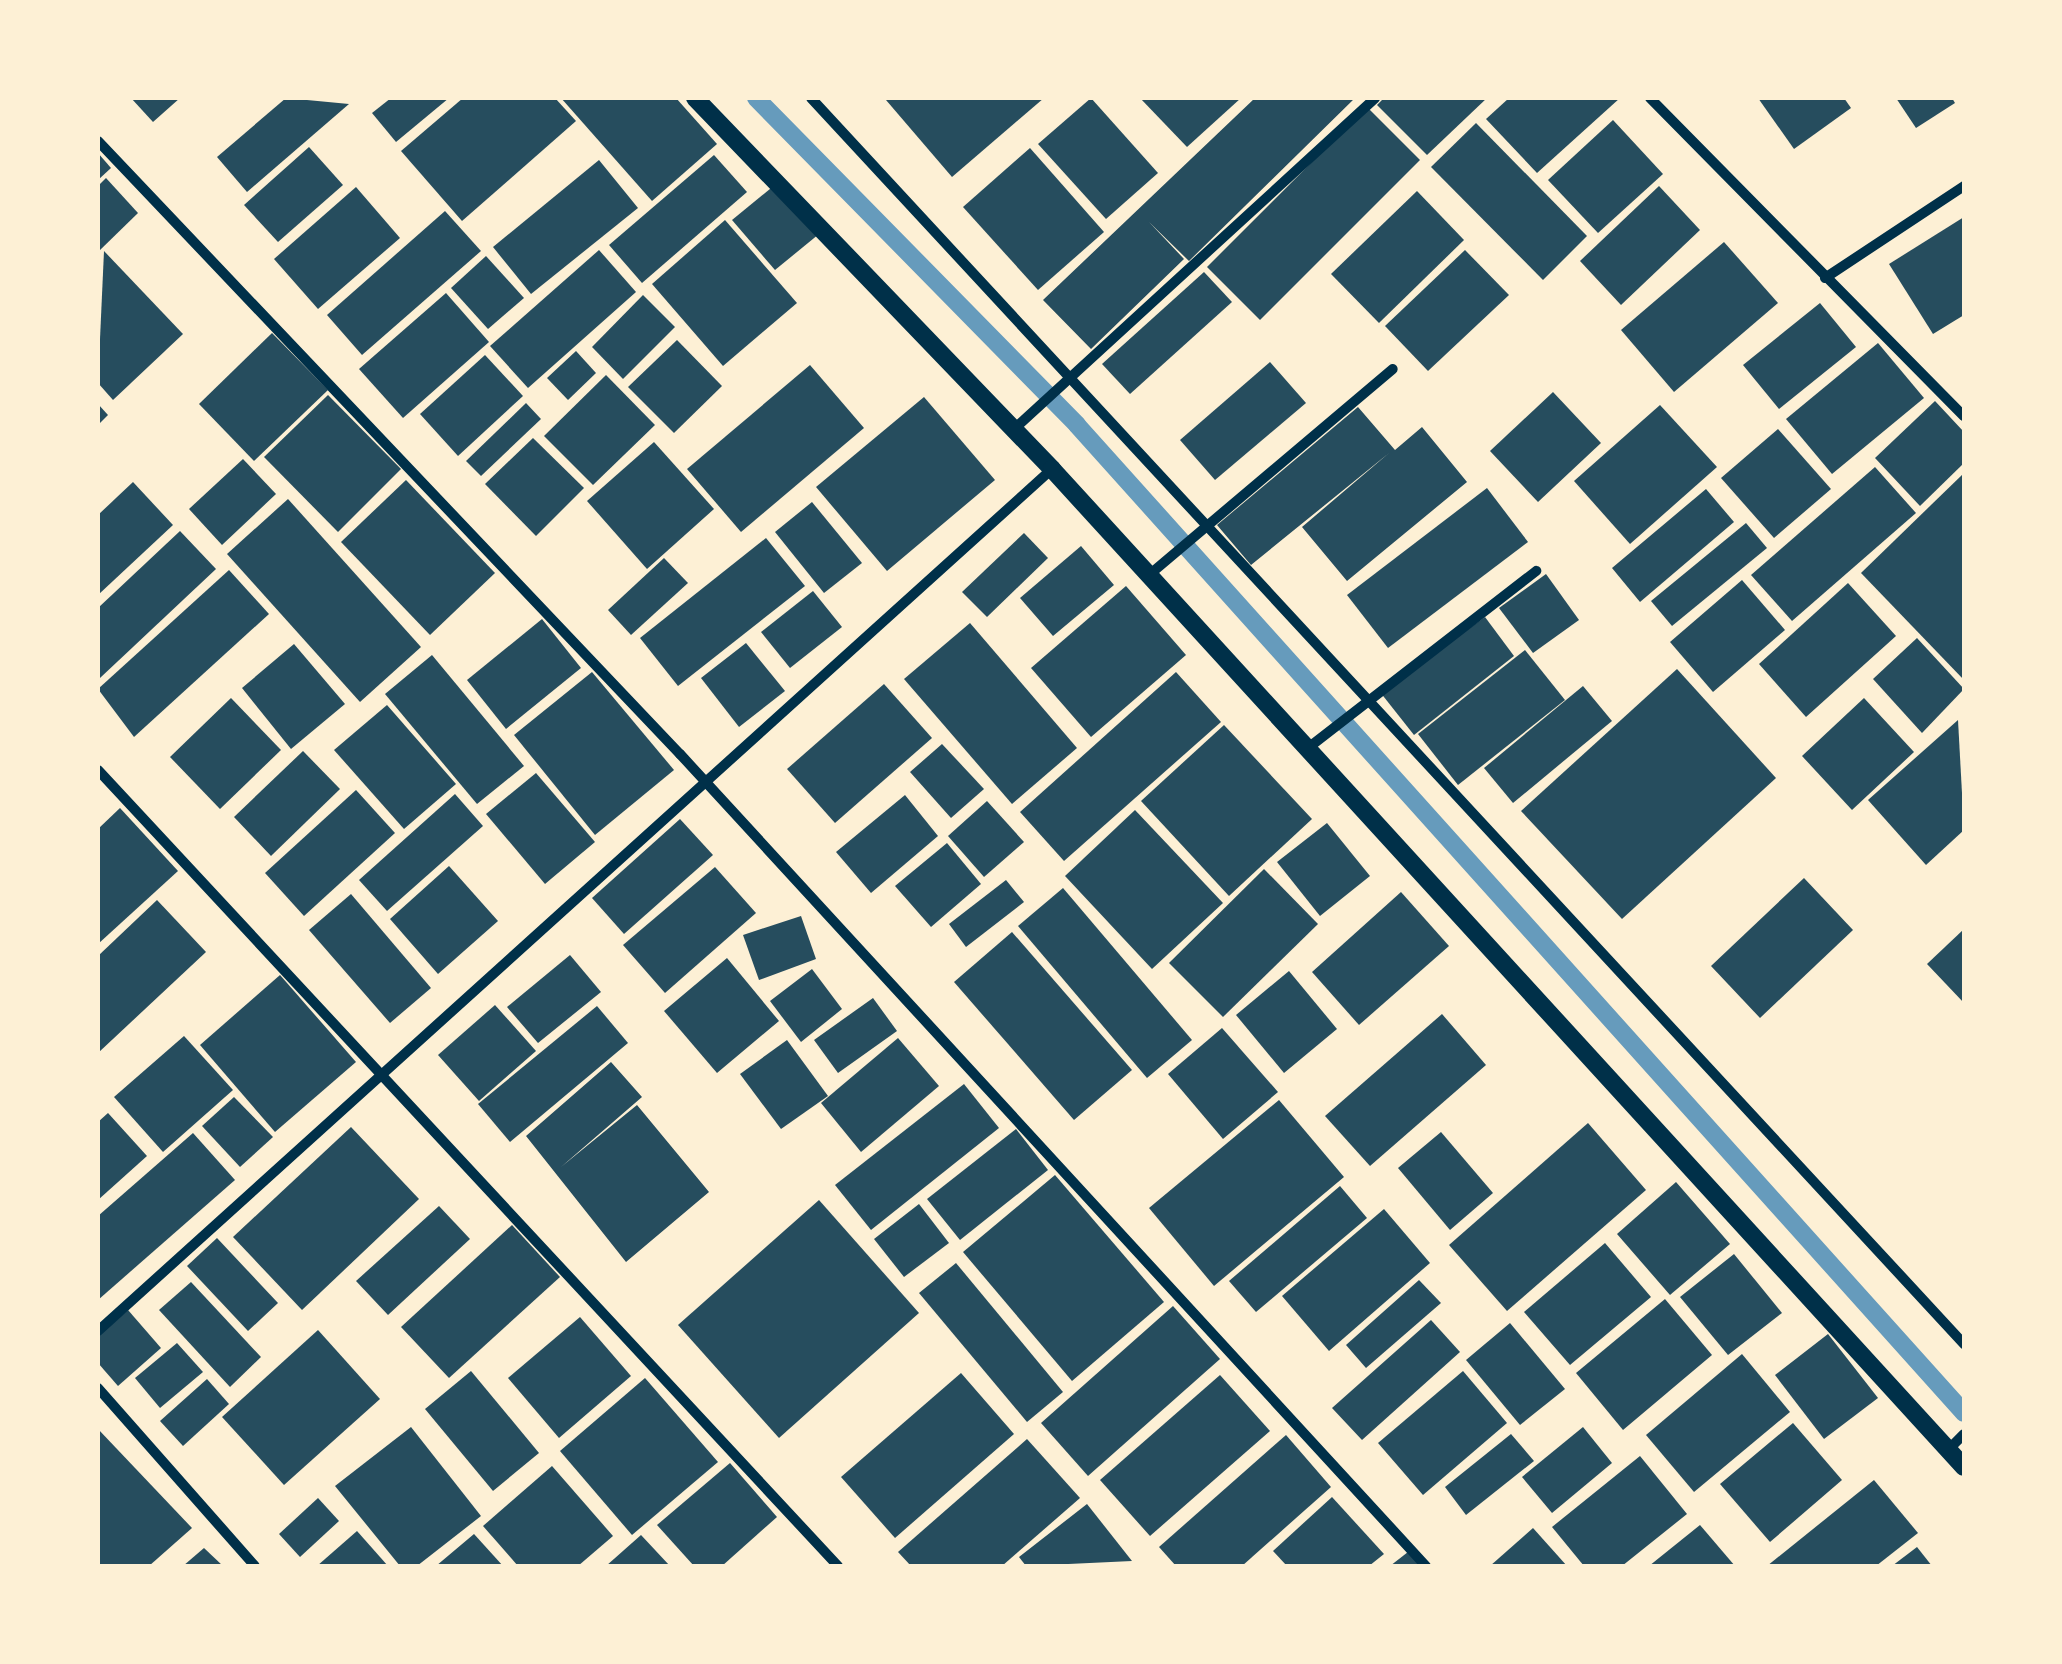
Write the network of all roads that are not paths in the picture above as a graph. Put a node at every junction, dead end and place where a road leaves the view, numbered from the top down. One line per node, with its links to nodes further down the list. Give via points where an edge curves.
1 (695, 98): 11 (street)
2 (811, 98): 9 (street)
3 (1374, 98): 9 (street)
4 (1650, 98): 7 (street)
5 (98, 141): 19 (street)
6 (1964, 186): 7 (street)
7 (1825, 278): 10 (street)
8 (1393, 369): 13 (street)
9 (1070, 380): 11 (street); 13 (street)
10 (1964, 416)
11 (1013, 430): 12 (street)
12 (1052, 469): 15 (street); 19 (street)
13 (1206, 530): 15 (street); 16 (street)
14 (1536, 571): 16 (street)
15 (1149, 575): 17 (street)
16 (1363, 700): 17 (street); 22 (street)
17 (1308, 748): 25 (street)
18 (98, 770): 20 (street)
19 (709, 787): 20 (street); 29 (street)
20 (381, 1075): 21 (street); 28 (street)
21 (98, 1331)
22 (1964, 1344)
23 (98, 1388): 27 (street)
24 (1964, 1434): 25 (street)
25 (1948, 1449): 26 (street)
26 (1964, 1467)
27 (254, 1566)
28 (838, 1566)
29 (1426, 1566)

